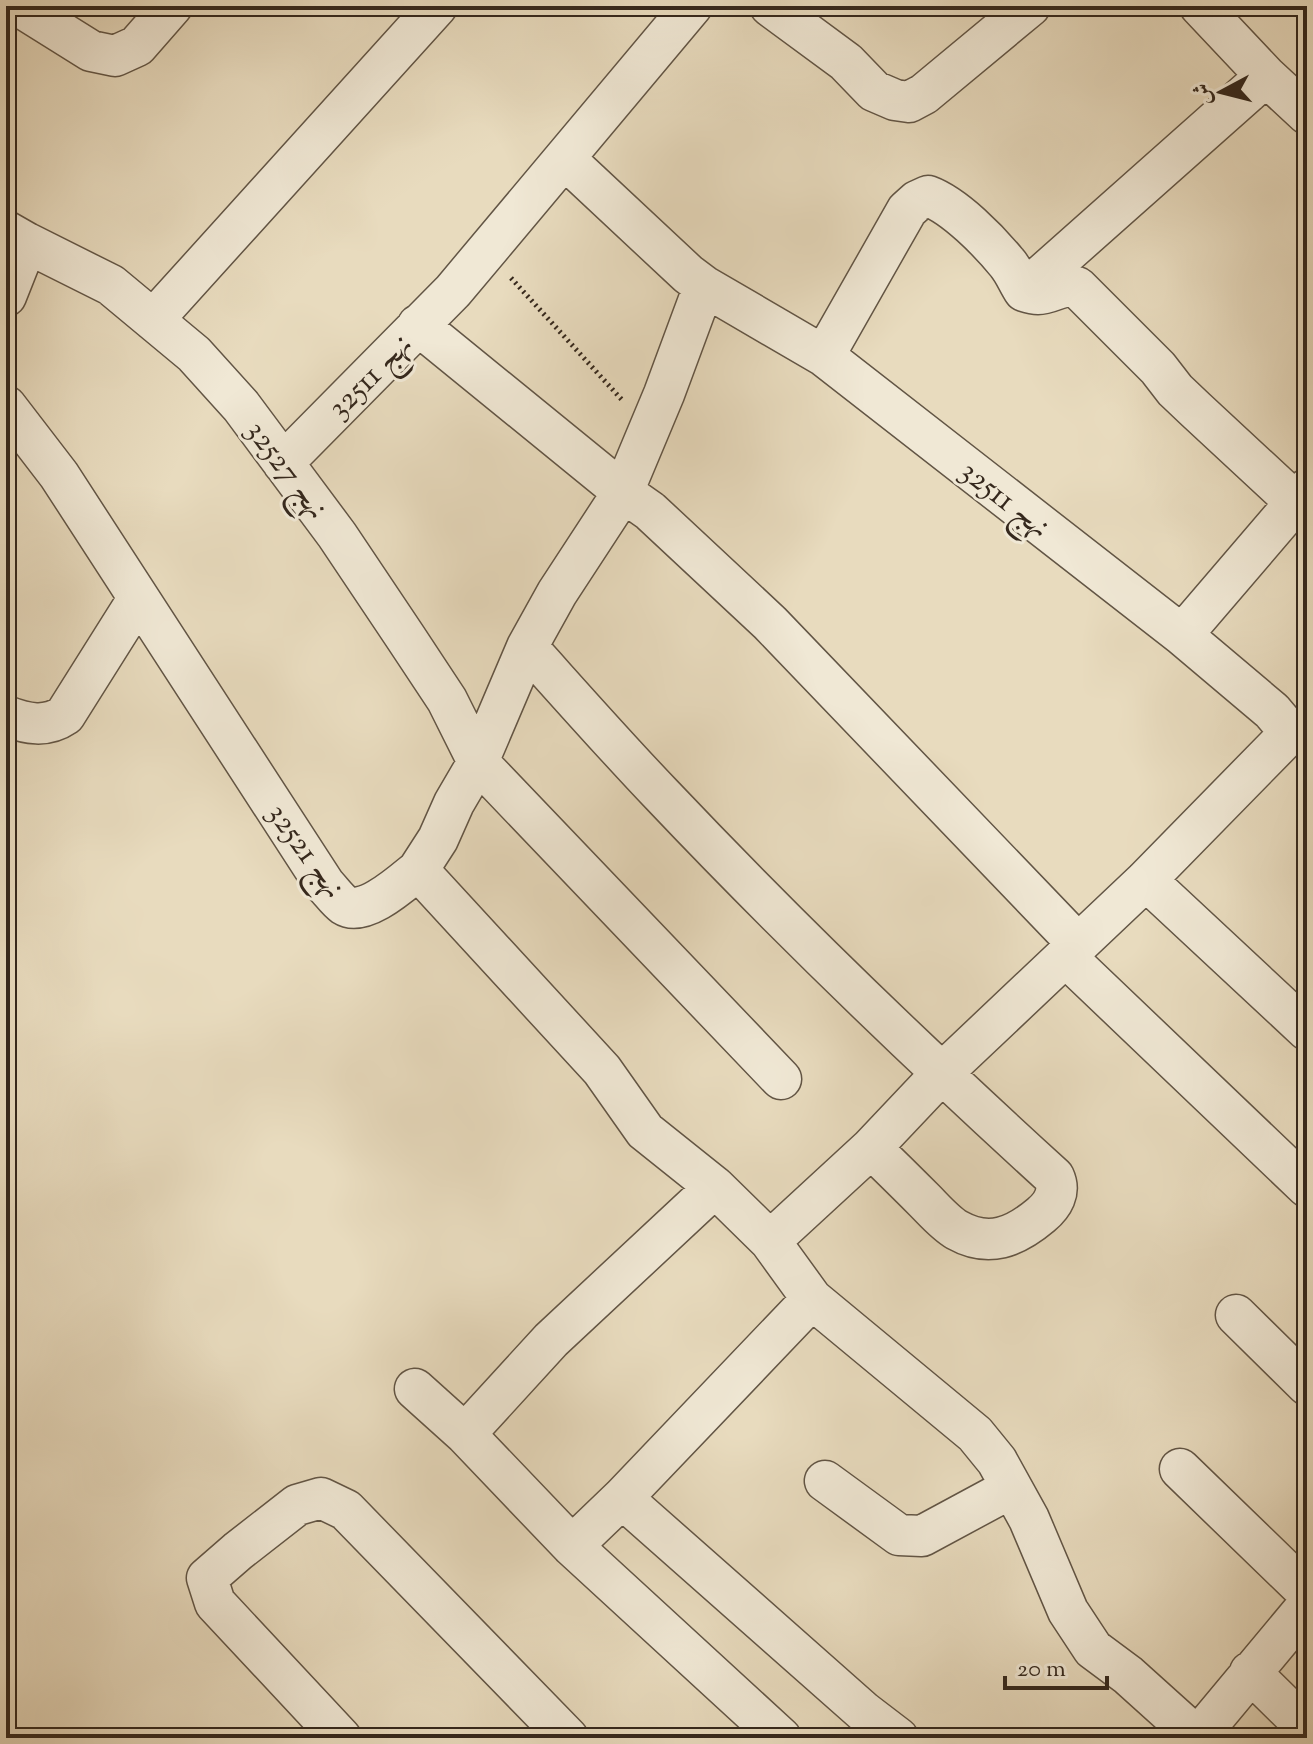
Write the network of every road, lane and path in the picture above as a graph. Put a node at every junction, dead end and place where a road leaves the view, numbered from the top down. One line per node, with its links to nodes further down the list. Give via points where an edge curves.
1 (19, 6): 2 (street, via 91,51 115,56 137,46)
2 (172, 6)
3 (437, 6): 16 (street)
4 (692, 6): 10 (street, نهج 32511)
5 (770, 6): 6 (street, via 846,62 874,91 909,102)
6 (1030, 6)
7 (1200, 6): 8 (street)
8 (1266, 76): 9 (street); 14 (street)
9 (1307, 114)
10 (565, 159): 12 (street, نهج 32511); 13 (street, نهج 32511)
11 (17, 237): 15 (street); 16 (street, نهج 32527, via 111,285)
12 (486, 251): 17 (street, نهج 32511); 20 (path)
13 (704, 286): 18 (street, نهج 32511); 20 (street)
14 (1024, 291): 18 (street, via 1009,265 972,226 928,196 907,210); 23 (street, via 1077,287 1175,390)
15 (6, 296)
16 (153, 320): 21 (street, نهج 32527, via 194,354)
17 (418, 325): 21 (street, نهج 32511); 22 (street)
18 (824, 356): 25 (street, نهج 32511)
19 (6, 406): 24 (street, نهج 32521, via 59,475)
20 (649, 430): 22 (street)
21 (283, 463): 29 (street, نهج 32527, via 447,700)
22 (623, 492): 26 (street); 32 (street, via 770,623)
23 (1303, 502): 25 (street)
24 (138, 599): 27 (street, via 65,715 40,724); 30 (street, نهج 32521, via 325,885 345,906 357,908 381,899)
25 (1182, 635): 28 (street, نهج 32511)
26 (527, 647): 29 (street); 34 (street, via 663,796)
27 (6, 716)
28 (1298, 733): 31 (street)
29 (478, 762): 30 (street); 35 (street, نهج 32527)
30 (418, 870): 37 (street, via 602,1070 645,1131)
31 (1146, 880): 32 (street); 33 (street)
32 (1071, 950): 34 (street); 38 (street)
33 (1307, 1030)
34 (941, 1074): 36 (street); 36 (street, via 1054,1177 1057,1191 1048,1209 1000,1239 978,1239 955,1229)
35 (781, 1079)
36 (871, 1148): 39 (street)
37 (715, 1187): 39 (street); 44 (street, via 551,1340)
38 (1307, 1187)
39 (770, 1241): 40 (street)
40 (812, 1299): 47 (street, via 975,1434); 48 (street)
41 (1236, 1315): 42 (street)
42 (1307, 1385)
43 (415, 1389): 44 (street)
44 (465, 1434): 49 (street)
45 (1180, 1469): 50 (street)
46 (825, 1481): 47 (street, via 899,1535 922,1536)
47 (1011, 1488): 58 (street, via 1068,1611 1093,1649)
48 (622, 1498): 49 (street); 57 (street)
49 (572, 1546): 56 (street)
50 (1307, 1592)
51 (1307, 1606): 52 (street)
52 (1250, 1672): 53 (street); 58 (street)
53 (1307, 1728)
54 (341, 1738): 55 (street, via 215,1603 207,1578 297,1505 321,1498 346,1510)
55 (568, 1738)
56 (781, 1738)
57 (898, 1738)
58 (1198, 1738)

